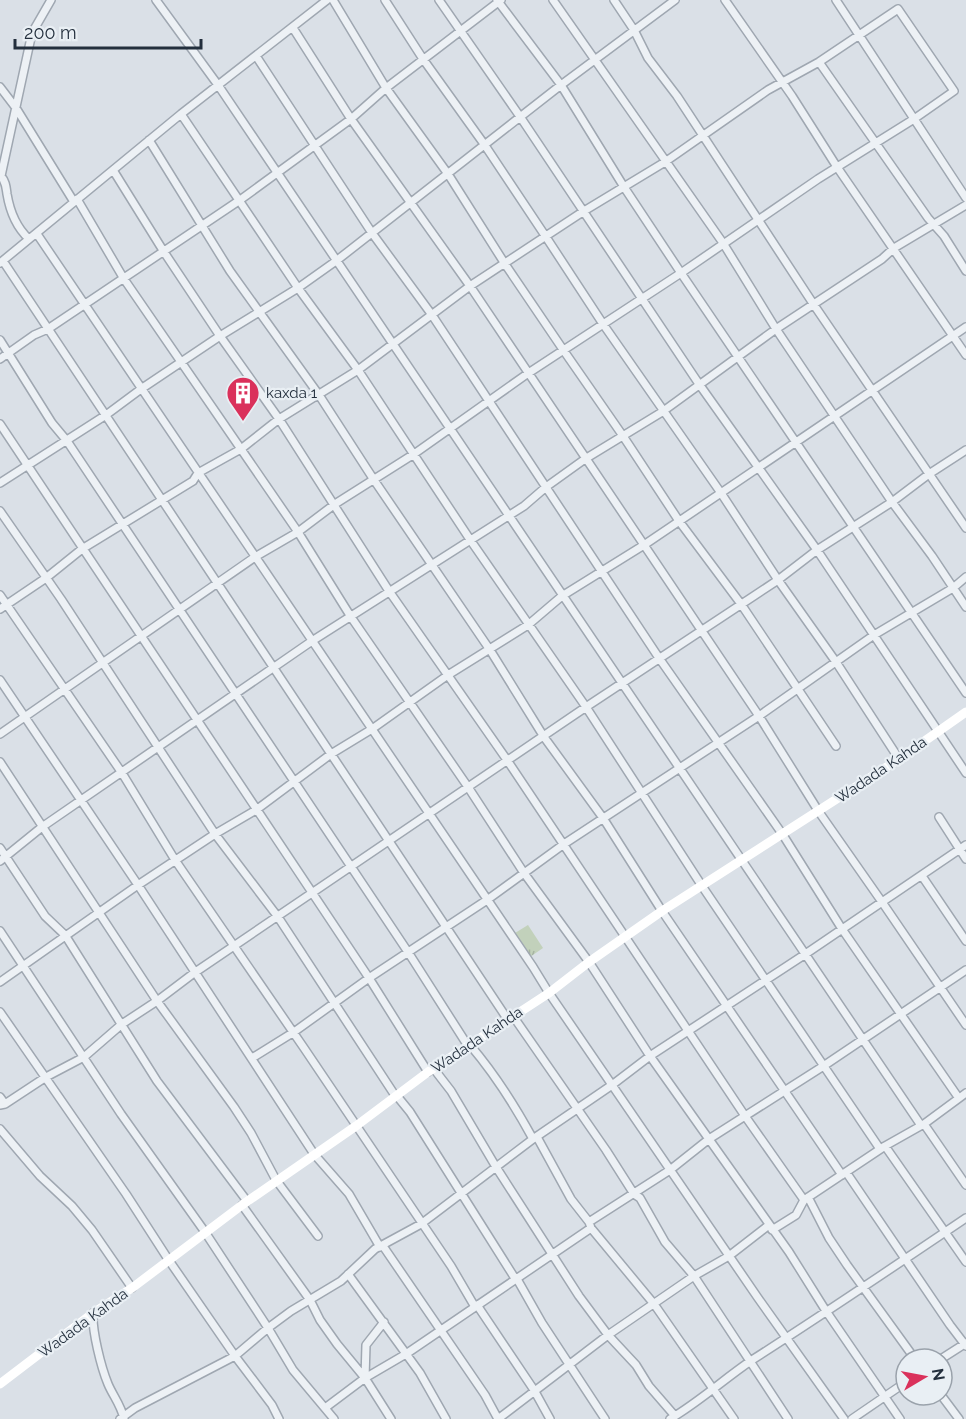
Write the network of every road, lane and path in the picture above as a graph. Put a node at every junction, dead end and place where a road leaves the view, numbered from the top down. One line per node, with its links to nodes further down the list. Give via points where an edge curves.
1 (51, 0): 26 (street, via 32,33)
2 (156, 0): 22 (street)
3 (327, 0): 13 (street)
4 (333, 0): 25 (street)
5 (385, 0): 18 (street)
6 (439, 0): 15 (street)
7 (553, 0): 19 (street)
8 (614, 0): 14 (street)
9 (675, 0): 14 (street)
10 (725, 0): 21 (street)
11 (836, 0): 16 (street)
12 (499, 1): 15 (street); 23 (street)
13 (293, 28): 17 (street); 28 (street)
14 (634, 30): 19 (street); 31 (street, via 648,58)
15 (460, 31): 18 (street); 29 (street)
16 (860, 34): 20 (street); 30 (street); 30 (street, via 898,9 954,92)
17 (256, 56): 22 (street); 35 (street)
18 (423, 59): 25 (street); 34 (street)
19 (595, 60): 23 (street); 36 (street)
20 (819, 62): 21 (street); 33 (street)
21 (782, 82): 31 (street); 37 (street)
22 (218, 85): 27 (street); 39 (street)
23 (561, 85): 29 (street); 42 (street)
24 (0, 87): 26 (street)
25 (386, 88): 28 (street); 40 (street)
26 (16, 108): 41 (street); 45 (street)
27 (181, 114): 32 (street); 44 (street)
28 (351, 118): 35 (street); 46 (street)
29 (521, 118): 34 (street); 48 (street)
30 (914, 119): 33 (street); 43 (street)
31 (704, 136): 36 (street); 49 (street)
32 (149, 140): 38 (street); 51 (street)
33 (876, 143): 37 (street); 50 (street)
34 (484, 144): 40 (street); 54 (street)
35 (315, 146): 39 (street); 52 (street)
36 (665, 162): 42 (street); 56 (street)
37 (837, 167): 49 (street); 57 (street)
38 (113, 170): 45 (street); 58 (street)
39 (276, 172): 44 (street); 59 (street)
40 (448, 174): 46 (street); 61 (street)
41 (2, 179): 55 (street, via 13,216)
42 (624, 187): 48 (street); 63 (street)
43 (966, 198)
44 (240, 200): 51 (street); 66 (street)
45 (76, 201): 53 (street); 64 (street)
46 (411, 202): 52 (street); 65 (street)
47 (966, 205): 50 (street)
48 (584, 211): 54 (street); 67 (street)
49 (758, 220): 56 (street); 69 (street)
50 (935, 224): 57 (street); 62 (street)
51 (201, 225): 58 (street); 70 (street)
52 (372, 233): 59 (street); 71 (street)
53 (37, 234): 55 (street); 68 (street)
54 (546, 237): 61 (street); 72 (street)
55 (29, 239): 60 (street)
56 (723, 243): 63 (street); 75 (street)
57 (894, 248): 69 (street); 76 (street)
58 (164, 252): 64 (street); 77 (street)
59 (336, 261): 66 (street); 79 (street)
60 (2, 262): 74 (street)
61 (505, 264): 65 (street); 80 (street)
62 (966, 271)
63 (681, 273): 67 (street); 84 (street)
64 (124, 279): 68 (street); 85 (street)
65 (470, 286): 71 (street); 87 (street)
66 (298, 288): 70 (street); 86 (street)
67 (641, 298): 72 (street); 88 (street)
68 (84, 304): 74 (street); 89 (street)
69 (814, 305): 75 (street); 90 (street)
70 (260, 311): 77 (street); 91 (street)
71 (432, 315): 79 (street); 92 (street)
72 (603, 324): 80 (street); 93 (street)
73 (966, 327): 76 (street)
74 (48, 329): 81 (street); 94 (street)
75 (776, 329): 84 (street); 95 (street)
76 (953, 335): 82 (street); 90 (street)
77 (220, 336): 85 (street); 96 (street)
78 (0, 340): 81 (street)
79 (393, 345): 86 (street); 98 (street)
80 (564, 351): 87 (street); 99 (street)
81 (8, 353): 83 (street); 100 (street)
82 (966, 356)
83 (0, 358)
84 (739, 358): 88 (street); 101 (street)
85 (180, 363): 89 (street); 102 (street)
86 (358, 370): 91 (street); 104 (street)
87 (527, 374): 92 (street); 105 (street)
88 (699, 384): 93 (street); 107 (street)
89 (141, 389): 94 (street); 108 (street)
90 (873, 390): 95 (street); 109 (street)
91 (319, 395): 96 (street); 110 (street)
92 (489, 400): 98 (street); 112 (street)
93 (662, 412): 99 (street); 113 (street)
94 (106, 415): 100 (street); 114 (street)
95 (835, 416): 101 (street); 115 (street)
96 (279, 418): 102 (street); 116 (street)
97 (0, 424): 106 (street)
98 (450, 429): 104 (street); 118 (street)
99 (624, 436): 105 (street); 119 (street)
100 (67, 441): 106 (street); 120 (street)
101 (796, 442): 107 (street); 121 (street)
102 (241, 449): 108 (street); 123 (street)
103 (966, 450): 109 (street)
104 (414, 454): 110 (street); 124 (street)
105 (585, 459): 112 (street); 125 (street)
106 (26, 465): 111 (street); 126 (street)
107 (759, 468): 113 (street); 127 (street)
108 (198, 473): 114 (street, via 193,481); 128 (street)
109 (929, 474): 115 (street); 122 (street)
110 (374, 480): 116 (street); 129 (street)
111 (0, 483)
112 (546, 487): 118 (street); 130 (street)
113 (721, 493): 119 (street); 133 (street)
114 (162, 500): 120 (street); 134 (street)
115 (892, 502): 121 (street); 135 (street)
116 (335, 504): 123 (street); 136 (street)
117 (0, 511): 131 (street)
118 (508, 516): 124 (street); 138 (street)
119 (679, 522): 125 (street); 139 (street)
120 (122, 524): 126 (street); 142 (street)
121 (854, 527): 127 (street); 143 (street)
122 (966, 528)
123 (298, 532): 128 (street); 144 (street)
124 (471, 541): 129 (street); 145 (street)
125 (644, 545): 130 (street); 146 (street)
126 (82, 549): 131 (street); 148 (street)
127 (817, 550): 133 (street); 147 (street)
128 (255, 557): 134 (street); 149 (street)
129 (432, 565): 136 (street); 150 (street)
130 (602, 571): 138 (street); 151 (street)
131 (46, 578): 140 (street); 153 (street)
132 (966, 578): 135 (street)
133 (778, 580): 139 (street); 152 (street)
134 (218, 584): 142 (street); 154 (street)
135 (953, 588): 141 (street); 143 (street)
136 (389, 591): 144 (street); 155 (street)
137 (0, 595): 140 (street)
138 (562, 596): 145 (street); 157 (street)
139 (741, 604): 146 (street); 159 (street)
140 (3, 607): 158 (street)
141 (966, 607)
142 (179, 610): 148 (street); 160 (street)
143 (912, 612): 147 (street); 161 (street)
144 (351, 617): 149 (street); 162 (street)
145 (528, 625): 150 (street); 163 (street)
146 (701, 631): 151 (street); 165 (street)
147 (874, 635): 152 (street); 169 (street)
148 (140, 636): 153 (street); 167 (street)
149 (312, 641): 154 (street); 168 (street)
150 (490, 650): 155 (street); 171 (street)
151 (659, 658): 157 (street); 172 (street)
152 (836, 662): 159 (street); 176 (street)
153 (102, 664): 158 (street); 174 (street)
154 (273, 667): 160 (street); 175 (street)
155 (448, 675): 162 (street); 177 (street)
156 (0, 680): 166 (street)
157 (621, 684): 163 (street); 179 (street)
158 (63, 689): 166 (street); 180 (street)
159 (797, 689): 165 (street); 173 (street)
160 (235, 693): 167 (street); 182 (street)
161 (966, 693)
162 (409, 702): 168 (street); 183 (street)
163 (586, 707): 171 (street); 184 (street)
164 (966, 712): 169 (main road, Wadada Kahda)
165 (759, 716): 172 (street); 187 (street)
166 (25, 717): 170 (street); 185 (street)
167 (198, 720): 174 (street); 186 (street)
168 (372, 729): 175 (street); 188 (street)
169 (938, 733): 176 (main road, Wadada Kahda); 181 (street)
170 (0, 734)
171 (544, 737): 177 (street); 190 (street)
172 (718, 743): 179 (street); 193 (street)
173 (836, 746)
174 (159, 747): 180 (street); 192 (street)
175 (331, 754): 182 (street); 194 (street)
176 (899, 759): 187 (main road, Wadada Kahda)
177 (507, 760): 183 (street); 195 (street)
178 (0, 762): 191 (street)
179 (679, 769): 184 (street); 201 (street)
180 (122, 773): 185 (street); 200 (street)
181 (966, 773)
182 (293, 780): 186 (street); 202 (street)
183 (468, 787): 188 (street); 203 (street)
184 (642, 793): 190 (street); 206 (street)
185 (81, 801): 191 (street); 205 (street)
186 (256, 810): 192 (street); 207 (street)
187 (819, 812): 193 (main road, Wadada Kahda); 209 (street)
188 (429, 814): 194 (street); 208 (street)
189 (939, 817): 196 (street)
190 (603, 818): 195 (street); 210 (street)
191 (42, 827): 198 (street); 211 (street)
192 (215, 834): 200 (street); 212 (street)
193 (783, 835): 201 (main road, Wadada Kahda); 214 (street)
194 (389, 842): 202 (street); 213 (street)
195 (564, 844): 203 (street); 217 (street)
196 (963, 847): 199 (street); 204 (street)
197 (0, 848): 198 (street)
198 (3, 859): 216 (street)
199 (966, 859)
200 (175, 860): 205 (street); 219 (street)
201 (741, 861): 206 (main road, Wadada Kahda); 221 (street)
202 (351, 867): 207 (street); 220 (street)
203 (524, 873): 208 (street); 222 (street)
204 (922, 876): 209 (street); 218 (street)
205 (138, 885): 211 (street); 225 (street)
206 (702, 886): 210 (main road, Wadada Kahda); 227 (street)
207 (312, 893): 212 (street); 226 (street)
208 (487, 900): 213 (street); 230 (street)
209 (882, 902): 214 (street); 229 (street)
210 (662, 911): 217 (main road, Wadada Kahda); 233 (street)
211 (99, 914): 216 (street); 231 (street)
212 (278, 916): 219 (street); 232 (street)
213 (446, 928): 220 (street); 236 (street)
214 (842, 929): 221 (street); 235 (street)
215 (0, 930): 223 (street)
216 (65, 935): 223 (street); 237 (street)
217 (625, 938): 222 (main road, Wadada Kahda); 239 (street)
218 (966, 941)
219 (234, 946): 225 (street); 240 (street)
220 (408, 952): 226 (street); 242 (street)
221 (804, 955): 227 (street); 241 (street)
222 (589, 962): 230 (main road, Wadada Kahda); 243 (street)
223 (23, 967): 228 (street); 244 (street)
224 (966, 970): 229 (street)
225 (194, 973): 231 (street); 245 (street)
226 (369, 978): 232 (street); 247 (street)
227 (765, 981): 233 (street); 246 (street)
228 (0, 982)
229 (941, 988): 235 (street); 238 (street)
230 (549, 993): 236 (main road, Wadada Kahda); 249 (street)
231 (158, 1001): 237 (street); 267 (street, via 234,1107)
232 (335, 1002): 240 (street); 251 (street)
233 (726, 1006): 239 (street); 250 (street)
234 (0, 1012): 248 (street)
235 (900, 1015): 241 (street); 253 (street)
236 (510, 1018): 242 (main road, Wadada Kahda); 255 (street)
237 (122, 1024): 244 (street); 272 (street)
238 (966, 1025)
239 (688, 1031): 243 (street); 256 (street)
240 (294, 1032): 245 (street); 258 (street)
241 (861, 1040): 246 (street); 257 (street)
242 (469, 1045): 247 (main road, Wadada Kahda); 260 (street, via 485,1062)
243 (650, 1056): 249 (street); 261 (street)
244 (84, 1057): 248 (street); 277 (street)
245 (252, 1058): 263 (street)
246 (822, 1067): 250 (street); 262 (street)
247 (431, 1071): 251 (main road, Wadada Kahda); 264 (street, via 451,1091)
248 (46, 1077): 254 (street); 283 (street)
249 (612, 1085): 255 (street); 265 (street)
250 (784, 1092): 256 (street); 266 (street)
251 (396, 1096): 258 (main road, Wadada Kahda); 269 (street)
252 (0, 1097): 254 (street)
253 (963, 1097): 257 (street)
254 (3, 1105)
255 (577, 1109): 260 (street); 270 (street)
256 (745, 1116): 261 (street); 271 (street)
257 (922, 1124): 262 (street); 268 (street)
258 (356, 1126): 263 (main road, Wadada Kahda); 274 (street)
259 (0, 1129): 290 (street, via 92,1230)
260 (535, 1138): 264 (street); 275 (street)
261 (710, 1139): 265 (street); 276 (street)
262 (882, 1148): 266 (street); 278 (street)
263 (314, 1154): 267 (main road, Wadada Kahda); 280 (street, via 349,1194)
264 (496, 1167): 269 (street); 281 (street)
265 (670, 1170): 270 (street); 282 (street)
266 (844, 1174): 271 (street); 284 (street)
267 (276, 1180): 272 (main road, Wadada Kahda); 279 (street)
268 (966, 1185)
269 (461, 1193): 274 (street); 288 (street)
270 (634, 1194): 275 (street); 287 (street, via 665,1242)
271 (806, 1198): 276 (street, via 796,1215); 289 (street)
272 (245, 1203): 277 (main road, Wadada Kahda); 291 (street)
273 (966, 1218): 278 (street)
274 (422, 1224): 280 (street); 293 (street)
275 (590, 1225): 281 (street); 292 (street)
276 (770, 1227): 282 (street); 294 (street)
277 (205, 1232): 283 (main road, Wadada Kahda); 297 (street)
278 (944, 1233): 284 (street); 285 (street)
279 (318, 1236)
280 (381, 1246): 286 (street); 298 (street)
281 (552, 1255): 288 (street); 299 (street)
282 (729, 1256): 287 (street); 300 (street)
283 (168, 1259): 290 (main road, Wadada Kahda); 304 (street)
284 (905, 1259): 289 (street); 301 (street)
285 (966, 1262)
286 (348, 1274): 291 (street); 296 (street)
287 (694, 1276): 292 (street); 305 (street)
288 (517, 1279): 293 (street); 306 (street)
289 (863, 1286): 294 (street); 302 (street)
290 (132, 1288): 295 (main road, Wadada Kahda)
291 (310, 1300): 297 (street); 307 (street, via 320,1320)
292 (654, 1304): 299 (street); 309 (street)
293 (476, 1306): 298 (street); 310 (street)
294 (826, 1311): 300 (street); 312 (street)
295 (93, 1313): 308 (main road, Wadada Kahda); 314 (street, via 92,1326 108,1383)
296 (384, 1322): 303 (street); 307 (street, via 366,1345)
297 (268, 1328): 304 (street); 313 (street, via 292,1370)
298 (440, 1330): 303 (street); 320 (street)
299 (608, 1335): 306 (street); 315 (street, via 636,1365)
300 (788, 1339): 305 (street); 325 (street)
301 (966, 1344)
302 (906, 1347)
303 (406, 1354): 307 (street); 319 (street)
304 (235, 1356): 314 (street); 316 (street)
305 (752, 1361): 309 (street); 324 (street)
306 (570, 1363): 310 (street); 322 (street)
307 (365, 1378): 313 (street); 318 (street)
308 (0, 1384)
309 (713, 1388): 315 (street); 323 (street)
310 (534, 1390): 320 (street); 321 (street)
311 (894, 1390): 312 (street)
312 (884, 1397): 326 (street); 327 (street)
313 (325, 1408): 317 (street)
314 (123, 1418)
315 (673, 1418)
316 (279, 1419)
317 (334, 1419)
318 (391, 1419)
319 (446, 1419)
320 (498, 1419)
321 (550, 1419)
322 (605, 1419)
323 (734, 1419)
324 (788, 1419)
325 (844, 1419)
326 (852, 1419)
327 (900, 1419)

